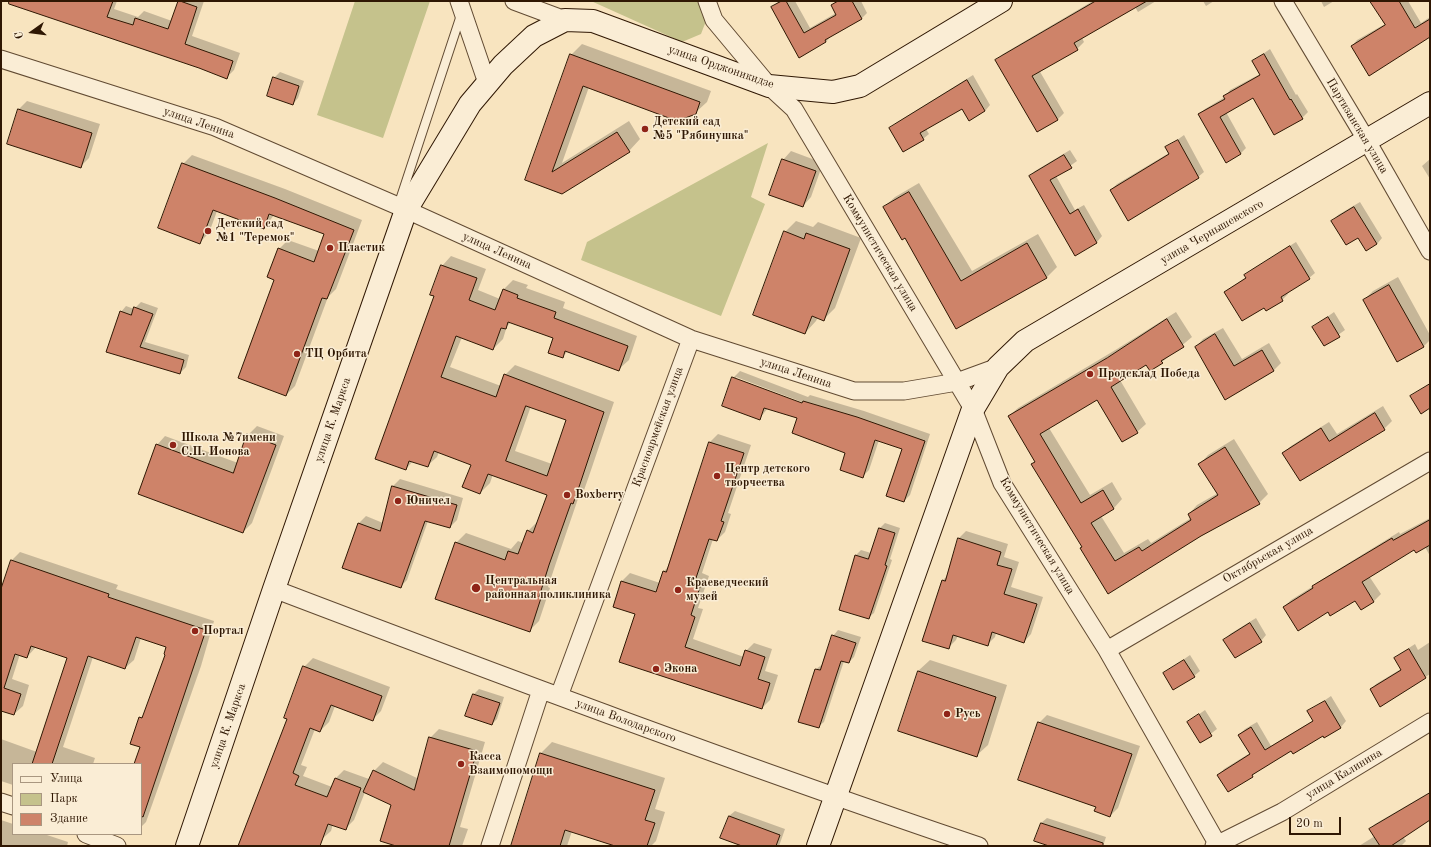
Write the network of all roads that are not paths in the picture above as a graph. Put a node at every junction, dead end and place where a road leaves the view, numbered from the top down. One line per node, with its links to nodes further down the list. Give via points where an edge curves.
1 (514, 1): 6 (street)
2 (707, 1): 9 (street, Коммунистическая улица, via 714,20)
3 (1001, 1): 9 (main road, улица Орджоникидзе, via 860,86 833,92)
4 (1283, 1): 11 (street, Партизанская улица)
5 (461, 6): 8 (street); 12 (lane)
6 (565, 20): 8 (main road, улица К. Маркса, via 534,36); 9 (main road, улица Орджоникидзе, via 593,21)
7 (1, 59): 12 (street, улица Ленина, via 215,127)
8 (487, 84): 12 (main road, улица К. Маркса, via 470,104)
9 (769, 86): 16 (street, Коммунистическая улица, via 794,109)
10 (1430, 103): 11 (main road, улица Чернышевского)
11 (1367, 141): 13 (street, Партизанская улица); 15 (main road, улица Чернышевского, via 1025,341)
12 (402, 208): 14 (street, улица Ленина); 19 (main road, улица К. Маркса)
13 (1430, 251)
14 (691, 339): 16 (street, улица Ленина, via 854,391 904,391); 22 (street, Красноармейская улица)
15 (998, 367): 16 (street, улица Ленина); 17 (main road, улица Чернышевского)
16 (957, 382): 17 (street, Коммунистическая улица)
17 (973, 409): 20 (street, Коммунистическая улица, via 1002,483); 24 (main road, улица Чернышевского)
18 (1430, 461): 20 (street, Октябрьская улица)
19 (274, 589): 21 (street, улица Володарского); 30 (main road, улица К. Маркса)
20 (1107, 650): 28 (street, Коммунистическая улица)
21 (541, 690): 22 (street, улица Володарского); 31 (street)
22 (559, 696): 24 (street, улица Володарского)
23 (1430, 722): 28 (street, улица Калинина, via 1282,812)
24 (835, 797): 32 (main road, улица Чернышевского); 33 (street, улица Володарского)
25 (1, 802): 26 (street)
26 (12, 806)
27 (89, 835): 29 (street)
28 (1216, 845)
29 (117, 846)
30 (187, 846)
31 (490, 846)
32 (818, 846)
33 (980, 846)

